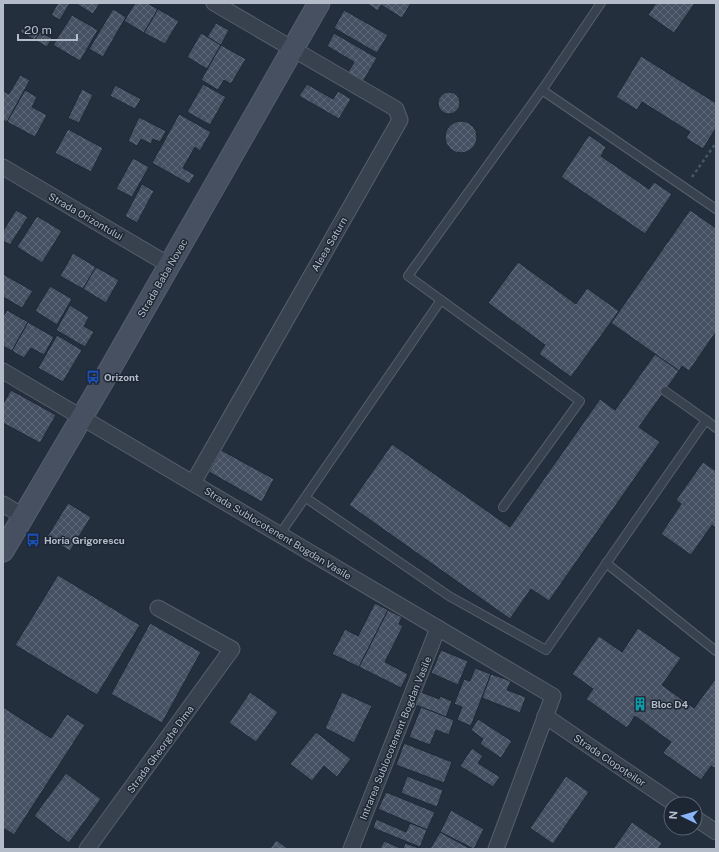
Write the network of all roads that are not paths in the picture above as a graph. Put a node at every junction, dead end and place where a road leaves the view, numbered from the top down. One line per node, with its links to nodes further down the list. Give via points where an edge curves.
1 (214, 3): 4 (street, Aleea Saturn)
2 (319, 3): 4 (main road, Strada Baba Novac)
3 (601, 3): 5 (lane)
4 (293, 49): 8 (main road, Strada Baba Novac); 15 (street, Aleea Saturn, via 396,109 400,120)
5 (542, 90): 7 (lane); 9 (lane, via 408,276)
6 (3, 168): 8 (street, Strada Orizontului)
7 (716, 209)
8 (169, 265): 12 (main road, Strada Baba Novac)
9 (441, 300): 16 (lane); 18 (lane, via 580,401)
10 (3, 371): 12 (street, Strada Sublocotenent Bogdan Vasile)
11 (665, 391): 13 (lane)
12 (82, 417): 15 (street, Strada Sublocotenent Bogdan Vasile); 19 (main road, Strada Baba Novac)
13 (706, 420): 14 (lane); 22 (lane)
14 (716, 428)
15 (194, 483): 20 (street, Strada Sublocotenent Bogdan Vasile)
16 (306, 498): 20 (lane); 22 (lane, via 449,596 546,650)
17 (3, 504): 19 (street)
18 (503, 508)
19 (24, 517): 21 (main road, Strada Baba Novac)
20 (280, 534): 24 (street, Strada Sublocotenent Bogdan Vasile)
21 (3, 551)
22 (606, 564): 25 (lane)
23 (158, 608): 30 (street, Strada Gheorghe Dima, via 232,649)
24 (438, 628): 26 (street, Strada Sublocotenent Bogdan Vasile, via 553,696); 31 (street, Intrarea Sublocotenent Bogdan Vasile)
25 (716, 651)
26 (545, 716): 27 (street, Strada Clopoțeilor); 32 (street)
27 (663, 796)
28 (703, 823): 29 (street)
29 (716, 832)
30 (88, 849)
31 (351, 849)
32 (496, 849)

